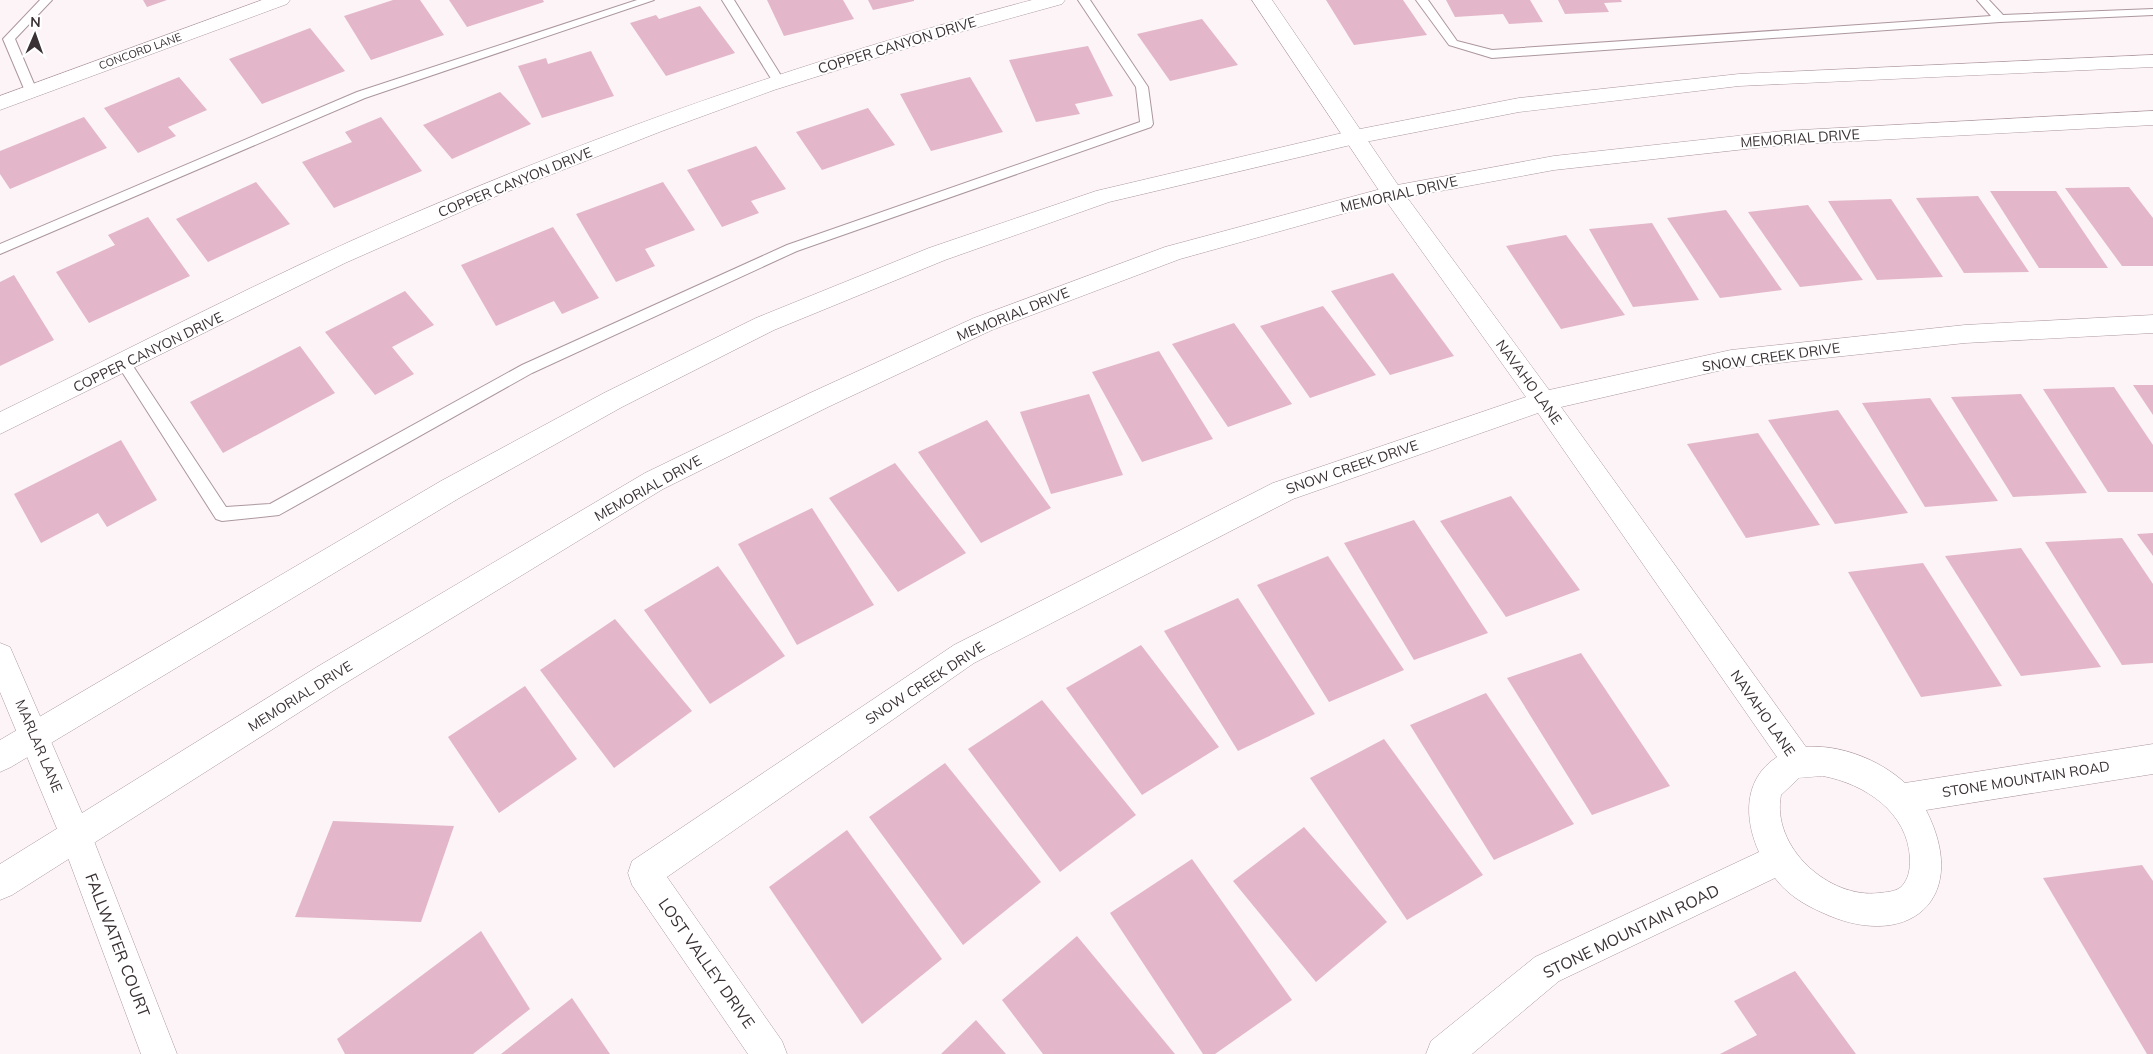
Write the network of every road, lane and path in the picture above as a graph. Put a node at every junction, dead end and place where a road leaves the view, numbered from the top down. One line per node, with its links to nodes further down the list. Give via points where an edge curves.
1 (46, 0): 14 (lane, via 9,39)
2 (280, 0): 14 (street, CONCORD LANE)
3 (648, 0): 19 (lane, via 360,95)
4 (728, 0): 13 (lane)
5 (1055, 0): 13 (street, COPPER CANYON DRIVE)
6 (1084, 0): 21 (lane, via 1142,86 1148,124 792,248 527,368 273,510 222,514)
7 (1262, 0): 17 (street, NAVAHO LANE)
8 (1422, 0): 11 (lane, via 1453,43 1492,54)
9 (1983, 0): 11 (lane)
10 (2153, 12): 11 (lane)
11 (2000, 19)
12 (2153, 61): 17 (street, via 1739,80 1519,105)
13 (779, 82): 21 (street, COPPER CANYON DRIVE, via 540,170 386,234)
14 (31, 91): 15 (street, CONCORD LANE)
15 (0, 103)
16 (2153, 118): 18 (street, MEMORIAL DRIVE, via 1783,138 1554,163)
17 (1355, 137): 18 (street, NAVAHO LANE); 25 (street, via 1104,196 937,254 765,324 613,400 451,489)
18 (1392, 193): 22 (street, NAVAHO LANE); 30 (street, MEMORIAL DRIVE, via 1173,253 983,324 819,400 654,481 328,678)
19 (0, 250)
20 (2153, 324): 22 (street, SNOW CREEK DRIVE, via 1965,334 1731,360)
21 (124, 364): 23 (street, COPPER CANYON DRIVE)
22 (1543, 400): 28 (street, NAVAHO LANE); 32 (street, SNOW CREEK DRIVE, via 1283,491 964,654)
23 (0, 424)
24 (0, 656): 25 (street, MARLAR LANE)
25 (35, 736): 26 (street); 30 (street, MARLAR LANE)
26 (0, 757)
27 (2153, 759): 29 (street, STONE MOUNTAIN ROAD)
28 (1799, 763): 29 (street, via 1823,761 1850,766 1876,780); 31 (street, via 1780,773 1767,788 1763,810 1767,834)
29 (1899, 799): 31 (street, via 1913,816 1928,854 1927,872 1921,887 1910,900 1895,908 1862,909 1834,902 1795,876)
30 (76, 836): 33 (street, MEMORIAL DRIVE); 34 (street, FALLWATER COURT)
31 (1780, 859): 36 (street, STONE MOUNTAIN ROAD, via 1547,969)
32 (644, 872): 35 (street, LOST VALLEY DRIVE)
33 (0, 883)
34 (159, 1054)
35 (769, 1054)
36 (1444, 1054)

